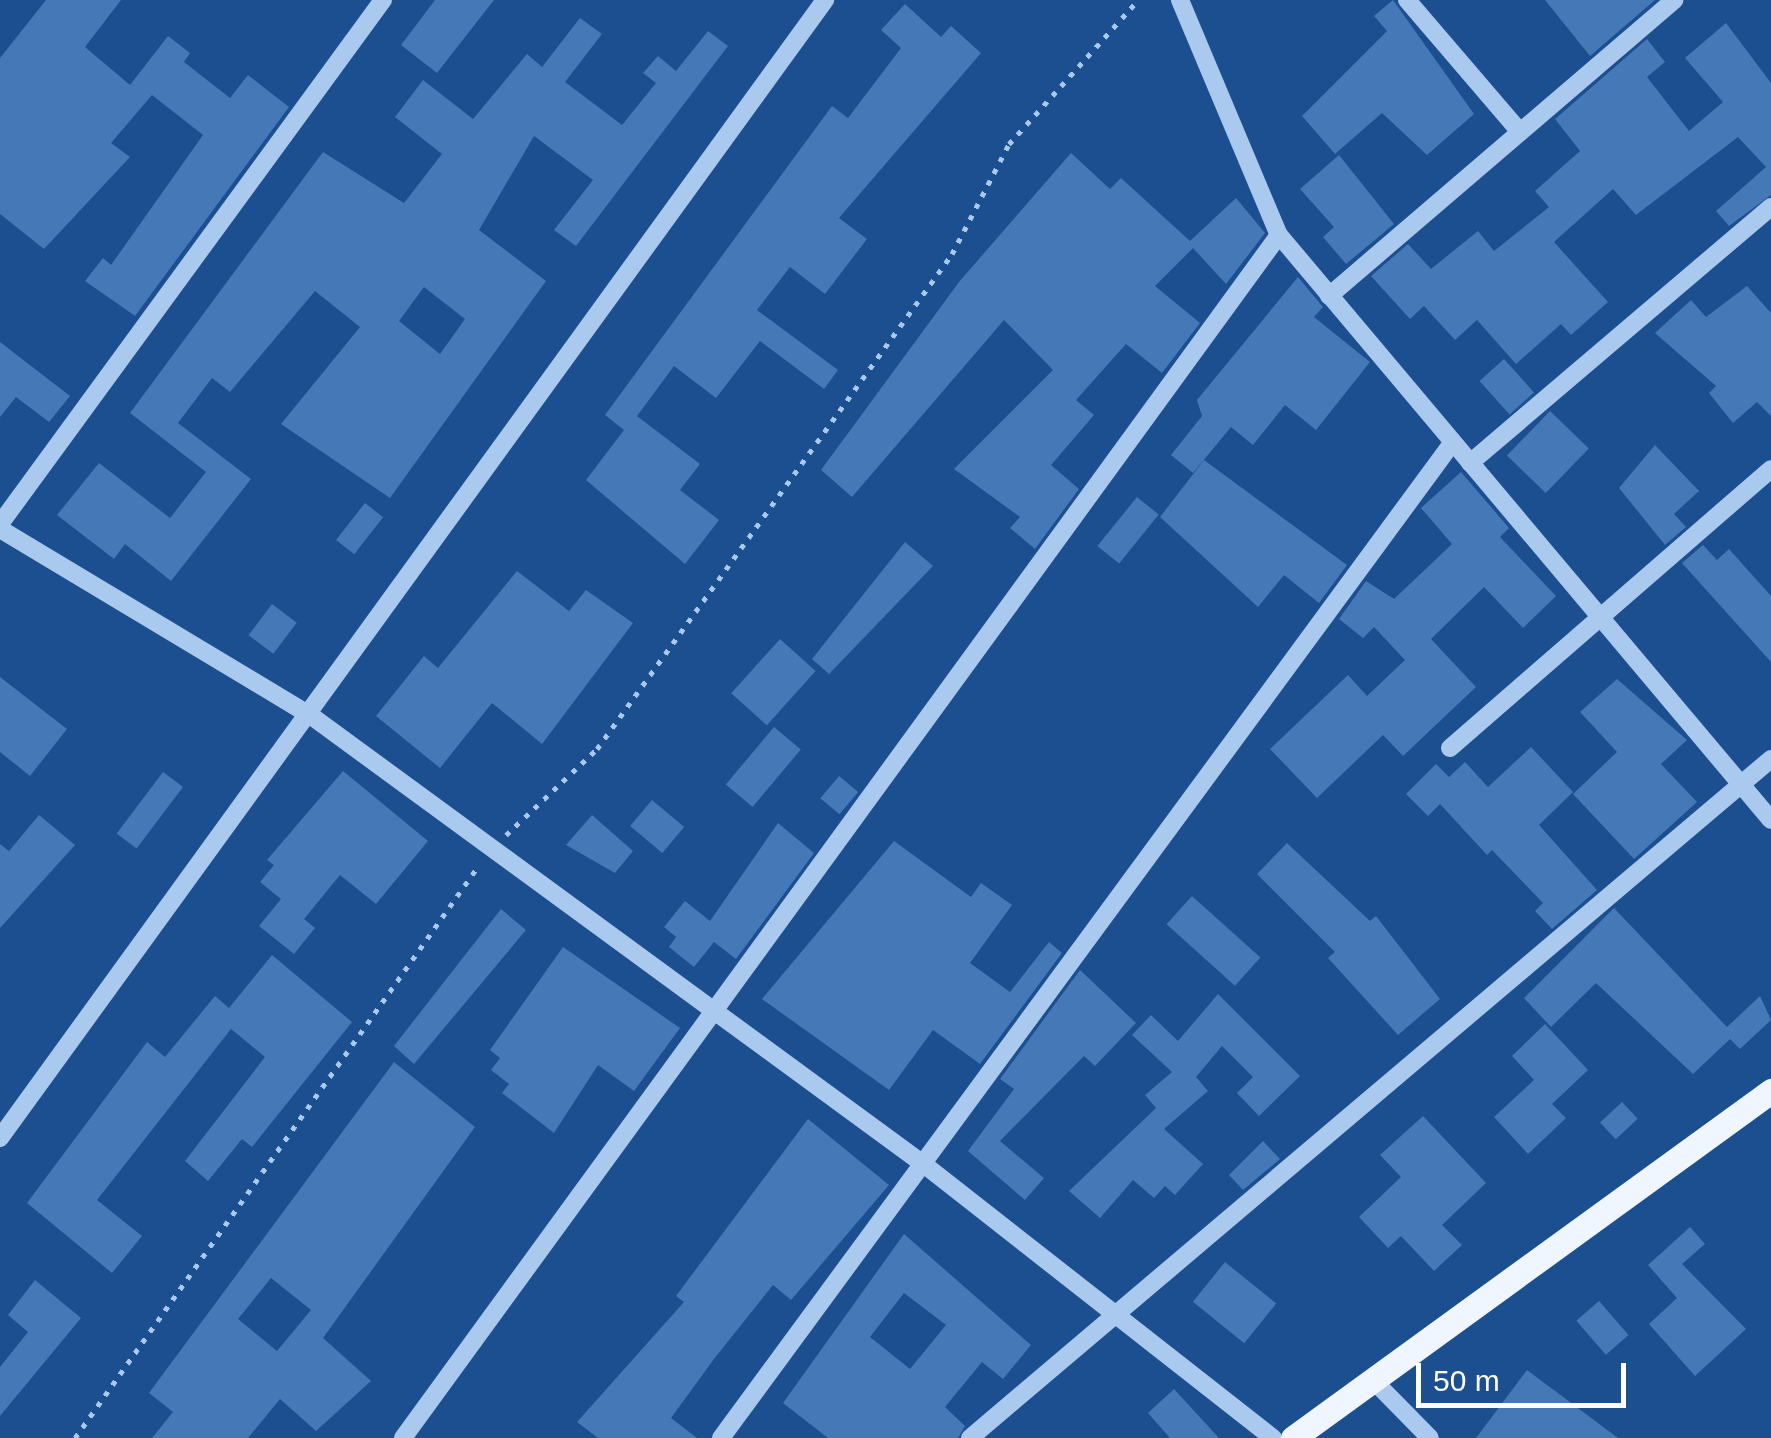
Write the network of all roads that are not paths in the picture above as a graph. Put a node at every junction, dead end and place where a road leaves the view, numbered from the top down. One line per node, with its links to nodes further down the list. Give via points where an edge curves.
1 (383, 0): 13 (street)
2 (825, 0): 15 (street)
3 (1180, 0): 8 (street)
4 (1407, 0): 6 (street)
5 (1674, 0): 6 (street)
6 (1516, 127): 9 (street)
7 (1771, 207): 11 (street)
8 (1279, 236): 9 (street); 20 (street)
9 (1329, 296): 10 (street)
10 (1453, 442): 11 (street); 23 (street)
11 (1470, 463): 14 (street)
12 (1771, 469): 14 (street)
13 (0, 526): 15 (street)
14 (1600, 618): 16 (street); 18 (street)
15 (310, 715): 20 (street); 22 (street)
16 (1450, 748)
17 (1771, 759): 18 (street)
18 (1741, 785): 19 (street); 24 (street)
19 (1771, 820)
20 (714, 1015): 23 (street); 26 (street)
21 (1771, 1092): 25 (main road)
22 (0, 1138)
23 (926, 1166): 24 (street); 27 (street)
24 (1116, 1315): 28 (street); 29 (street)
25 (1374, 1380): 30 (main road); 31 (street)
26 (403, 1438)
27 (722, 1438)
28 (970, 1438)
29 (1273, 1438)
30 (1293, 1438)
31 (1430, 1438)

